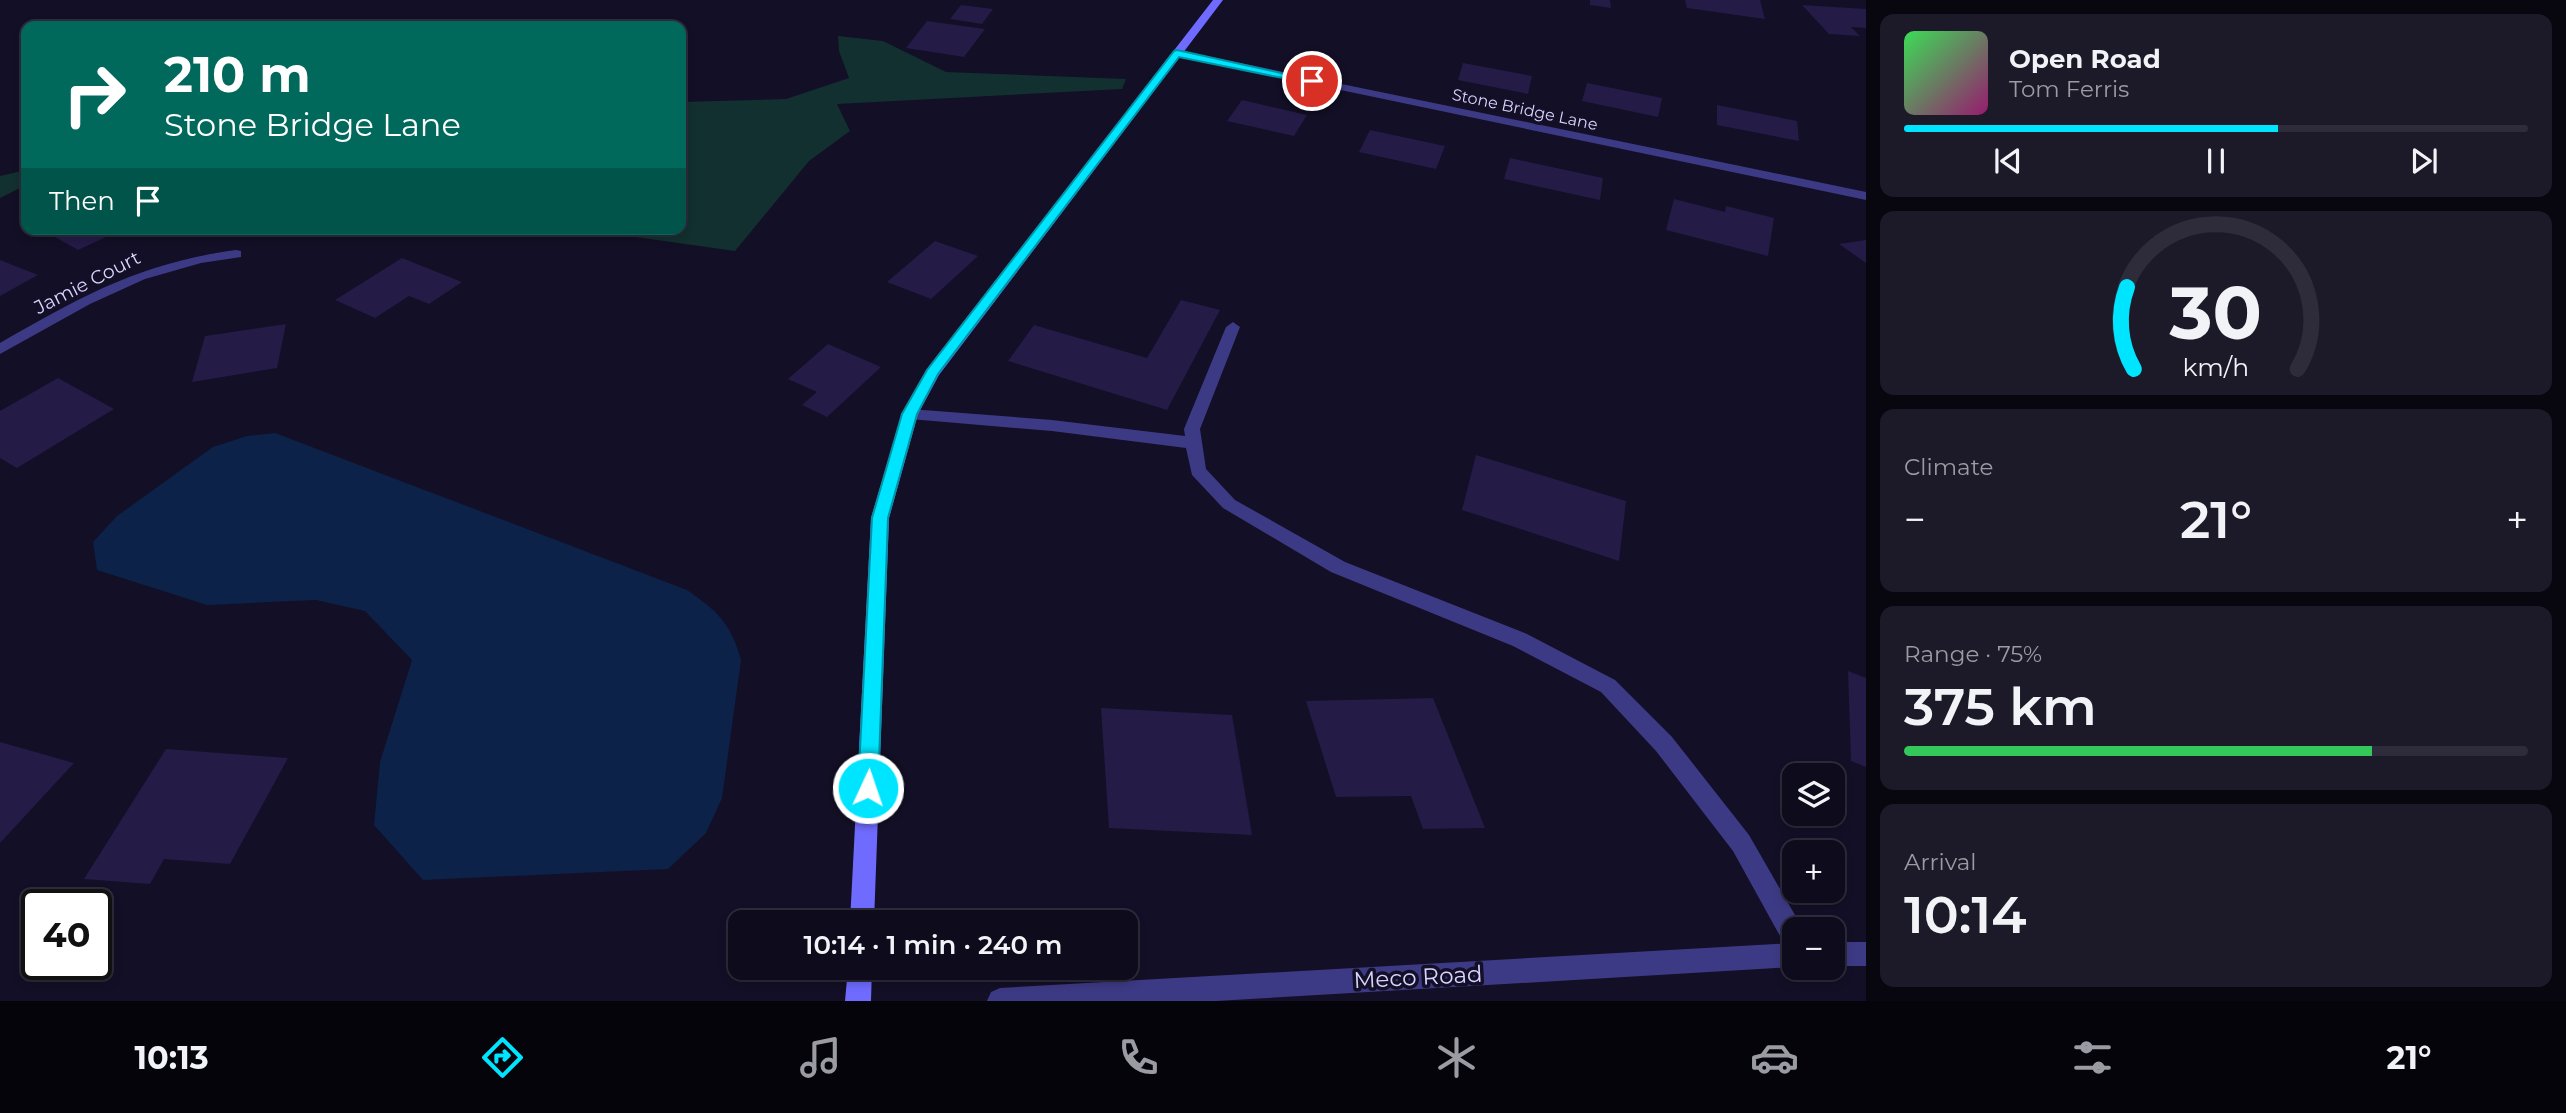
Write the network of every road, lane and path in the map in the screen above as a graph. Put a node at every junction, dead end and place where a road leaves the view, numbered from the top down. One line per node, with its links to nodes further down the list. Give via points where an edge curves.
1 (1218, 0): 2 (street)
2 (1177, 53): 3 (street, Stone Bridge Lane); 7 (street, via 932,373)
3 (1866, 196)
4 (236, 254): 6 (street, Jamie Court, via 168,264 131,278)
5 (1233, 327): 8 (street, via 1192,429)
6 (0, 349)
7 (910, 414): 8 (street, via 1044,422); 9 (street, via 880,518)
8 (1194, 443): 10 (street, via 1198,471 1229,504 1338,567 1520,639 1608,686 1664,744 1741,843)
9 (863, 910)
10 (1783, 917)
11 (1845, 954): 12 (street)
12 (1866, 954)
13 (1782, 956): 16 (street, Meco Road)
14 (859, 980): 15 (street)
15 (858, 1001)
16 (1000, 1001)

